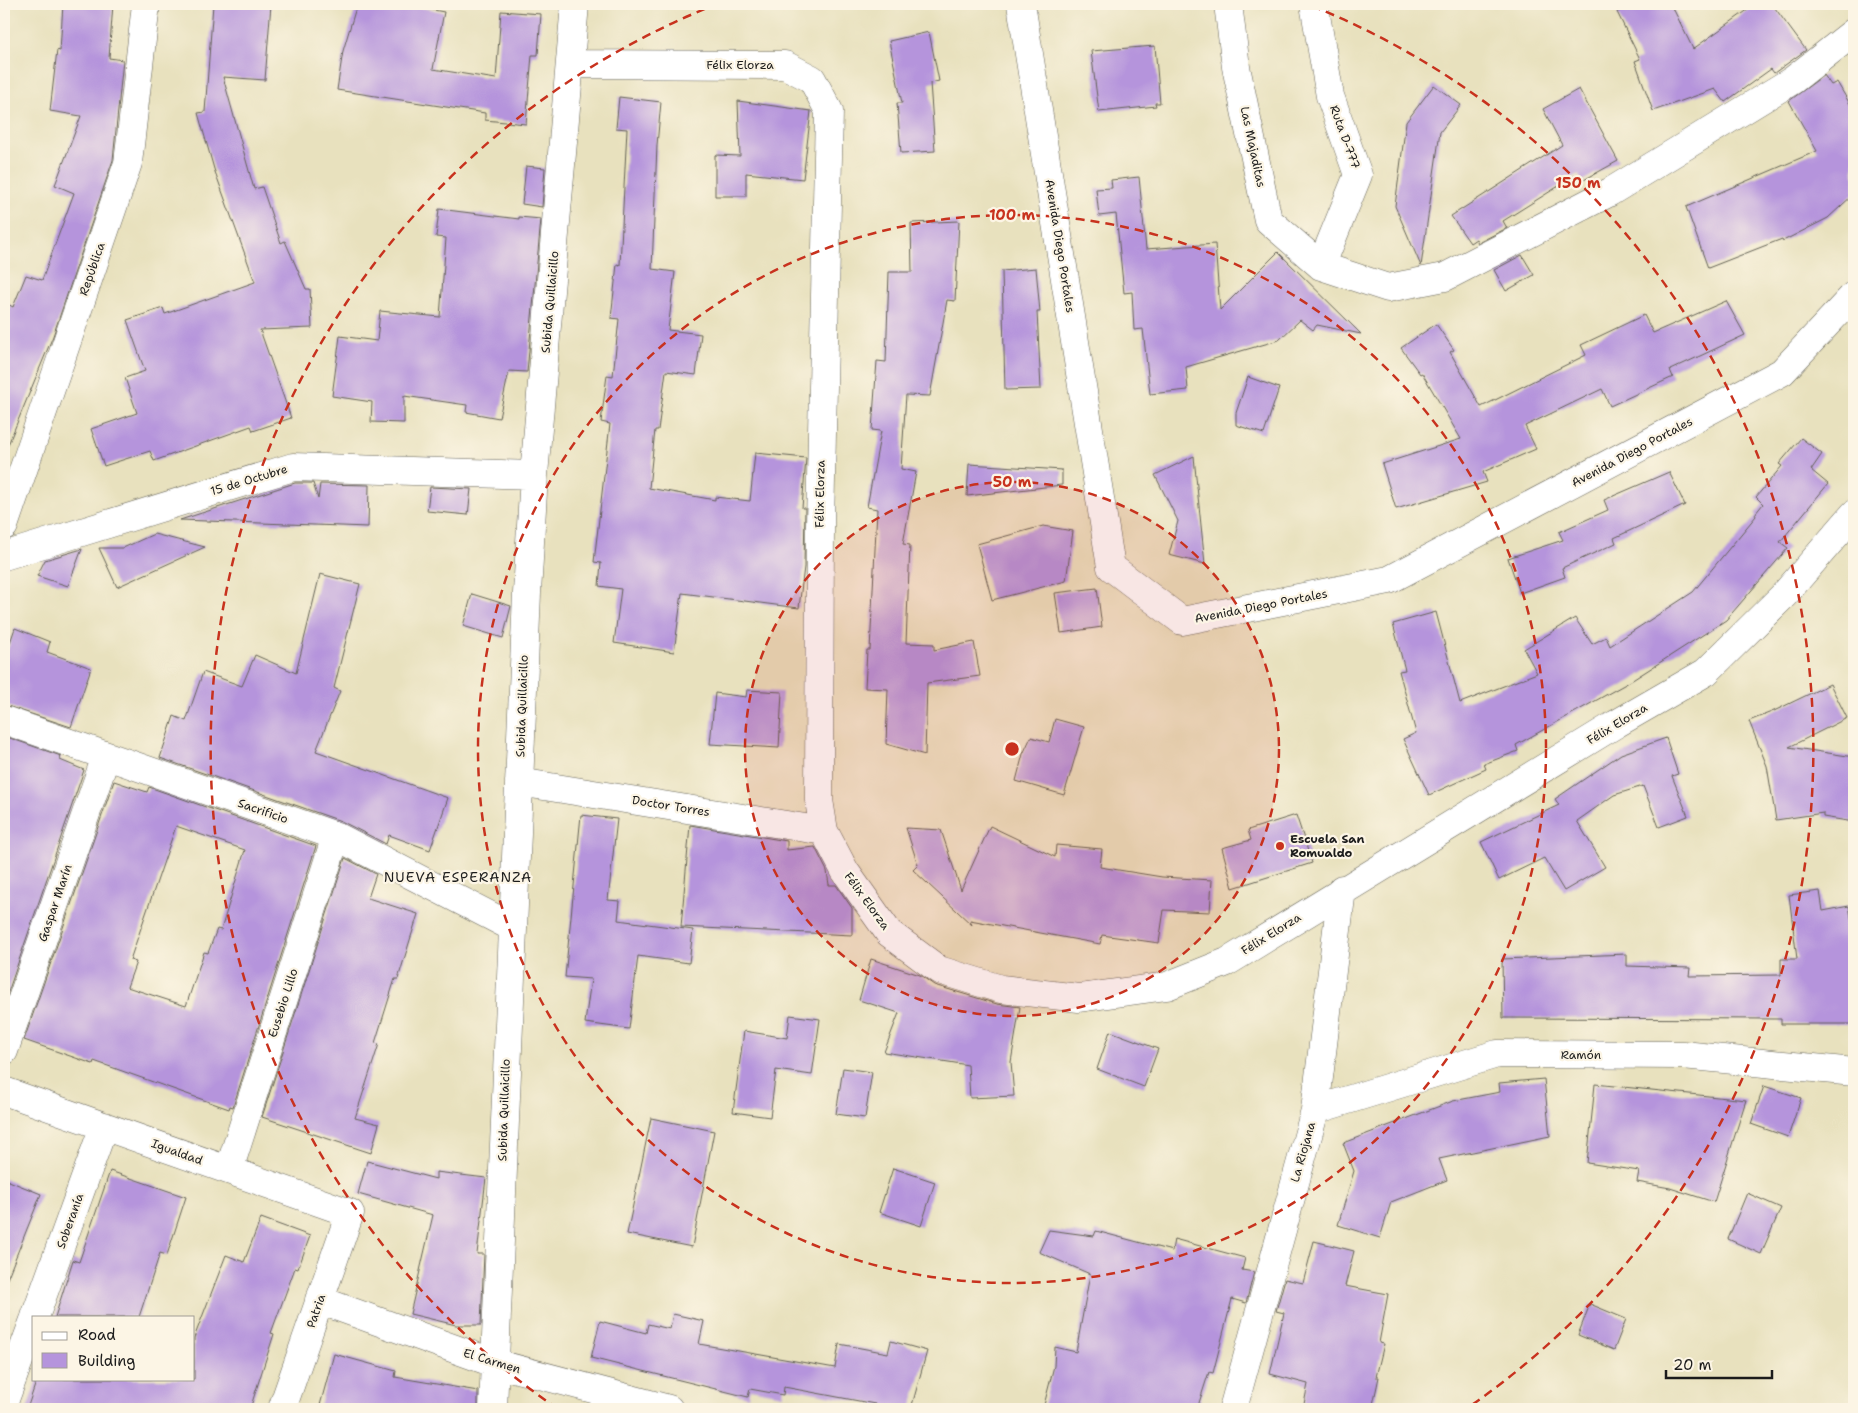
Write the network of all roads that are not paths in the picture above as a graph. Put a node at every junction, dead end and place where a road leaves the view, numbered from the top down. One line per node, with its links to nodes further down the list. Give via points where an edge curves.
1 (146, 4): 12 (street, República, via 128,163)
2 (575, 4): 7 (street, Subida Quillaicillo)
3 (1021, 4): 9 (street, Avenida Diego Portales, via 1111,567 1182,621 1389,580 1782,372)
4 (1228, 4): 8 (street, Las Majaditas, via 1236,67 1268,220)
5 (1314, 4): 8 (street, Ruta D-777, via 1330,96 1358,175)
6 (1854, 32): 8 (street, via 1793,80 1610,192 1445,277 1388,288)
7 (571, 64): 10 (street, Subida Quillaicillo); 17 (street, Félix Elorza, via 785,65 812,79 829,111 818,800)
8 (1321, 266)
9 (1854, 295)
10 (534, 475): 13 (street, 15 de Octubre, via 292,467); 16 (street, Subida Quillaicillo)
11 (1854, 514): 19 (street, Félix Elorza, via 1784,595 1706,672)
12 (4, 526)
13 (4, 556)
14 (4, 720): 15 (street, Sacrificio)
15 (106, 756): 18 (street, Sacrificio); 21 (street, Gaspar Marín)
16 (519, 782): 17 (street, Doctor Torres); 20 (street, Subida Quillaicillo)
17 (824, 831): 19 (street, Félix Elorza, via 845,871 889,933 939,970 1000,989 1079,998 1167,986 1227,962)
18 (336, 836): 20 (street, Sacrificio); 26 (street, Eusebio Lillo)
19 (1342, 889): 24 (street, La Riojana)
20 (512, 927): 31 (street, Subida Quillaicillo)
21 (4, 1050)
22 (1854, 1072): 24 (street, Ramón, via 1683,1055 1497,1054)
23 (4, 1091): 25 (street, Igualdad)
24 (1315, 1110): 36 (street, La Riojana)
25 (104, 1126): 26 (street, Igualdad); 29 (street, Soberanía)
26 (228, 1170): 27 (street, Igualdad)
27 (350, 1212): 28 (street, Patria)
28 (319, 1300): 31 (street, El Carmen); 33 (street, Patria)
29 (35, 1316)
30 (32, 1324): 32 (street, Soberanía)
31 (494, 1363): 34 (street, Subida Quillaicillo); 35 (street, El Carmen)
32 (4, 1402)
33 (282, 1409)
34 (493, 1409)
35 (669, 1409)
36 (1232, 1409)

